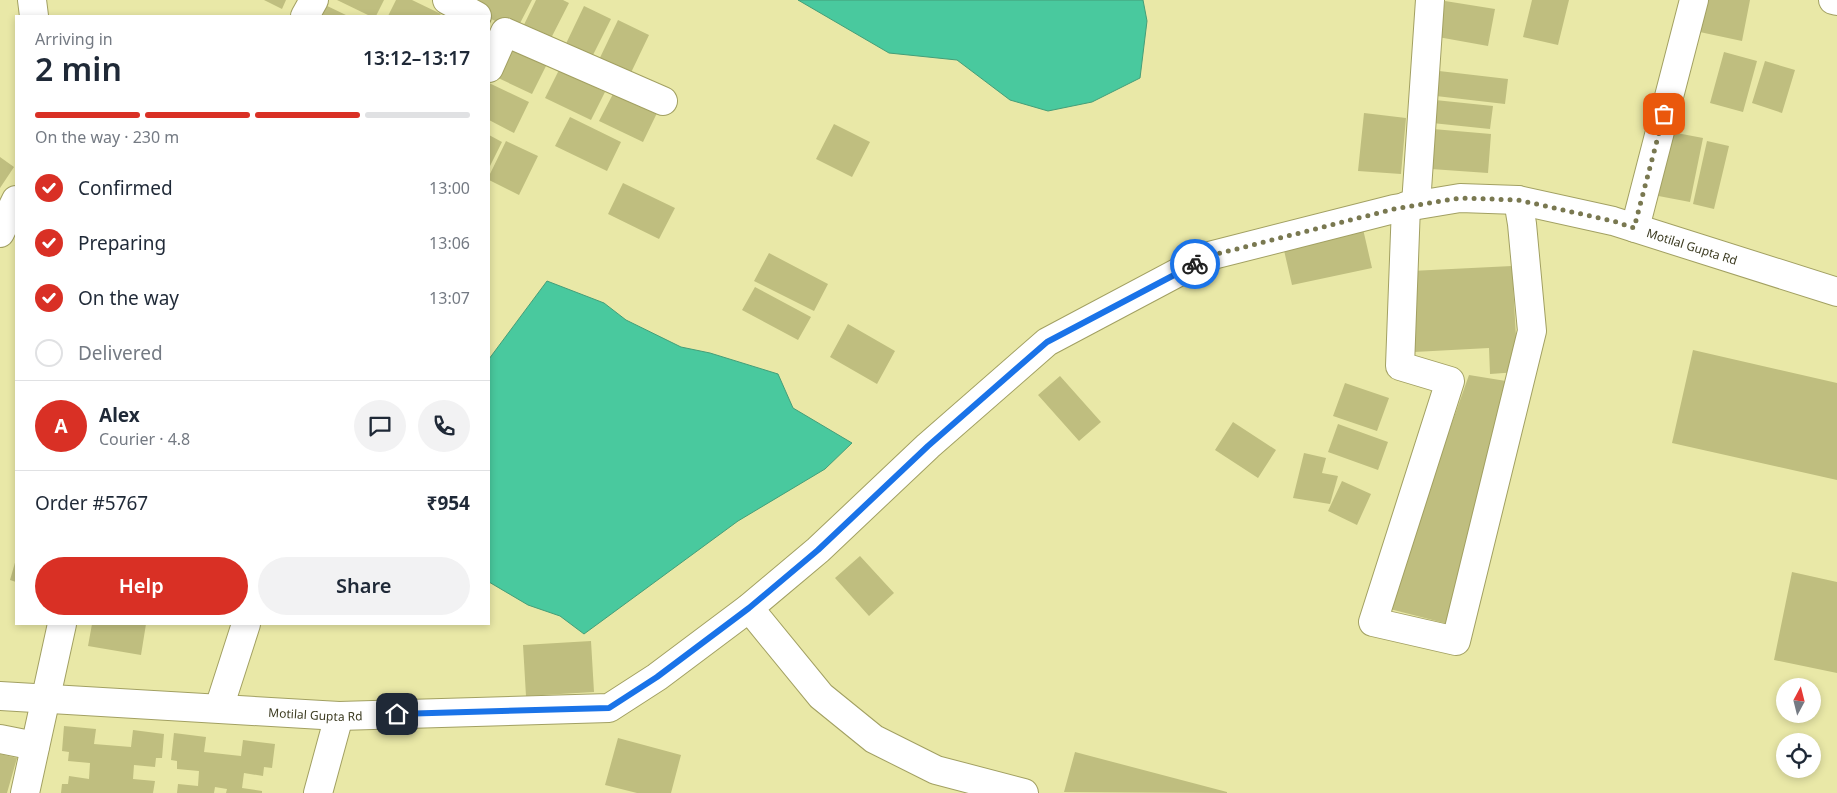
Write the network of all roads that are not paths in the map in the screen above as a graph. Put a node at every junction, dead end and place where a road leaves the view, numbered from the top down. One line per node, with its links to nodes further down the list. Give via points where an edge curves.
1 (32, 0): 8 (street)
2 (314, 0): 9 (street)
3 (447, 0): 10 (street)
4 (1430, 0): 16 (street)
5 (1694, 0): 17 (street)
6 (1833, 0): 7 (street)
7 (1837, 1)
8 (34, 15)
9 (306, 15)
10 (474, 15)
11 (497, 28): 12 (street); 13 (street)
12 (490, 63)
13 (663, 101)
14 (1518, 200): 16 (street, Motilal Gupta Rd, via 1460,198); 16 (street, via 1532,331 1456,641 1372,622 1450,381 1400,366); 17 (street, Motilal Gupta Rd)
15 (15, 202): 18 (street)
16 (1411, 205): 20 (street, Motilal Gupta Rd, via 1209,256 1047,342 928,446 818,550)
17 (1634, 228): 19 (street, Motilal Gupta Rd)
18 (0, 233)
19 (1837, 292)
20 (749, 608): 26 (street, Motilal Gupta Rd, via 657,677 609,708); 31 (street, via 821,696 874,739 936,770)
21 (62, 625): 24 (street)
22 (246, 625): 25 (street)
23 (0, 696): 24 (street, Motilal Gupta Rd)
24 (45, 698): 25 (street, Motilal Gupta Rd); 28 (street)
25 (219, 708): 26 (street, Motilal Gupta Rd)
26 (339, 716): 30 (street)
27 (0, 739): 28 (street)
28 (35, 746): 29 (street)
29 (25, 793)
30 (318, 793)
31 (1024, 793)

